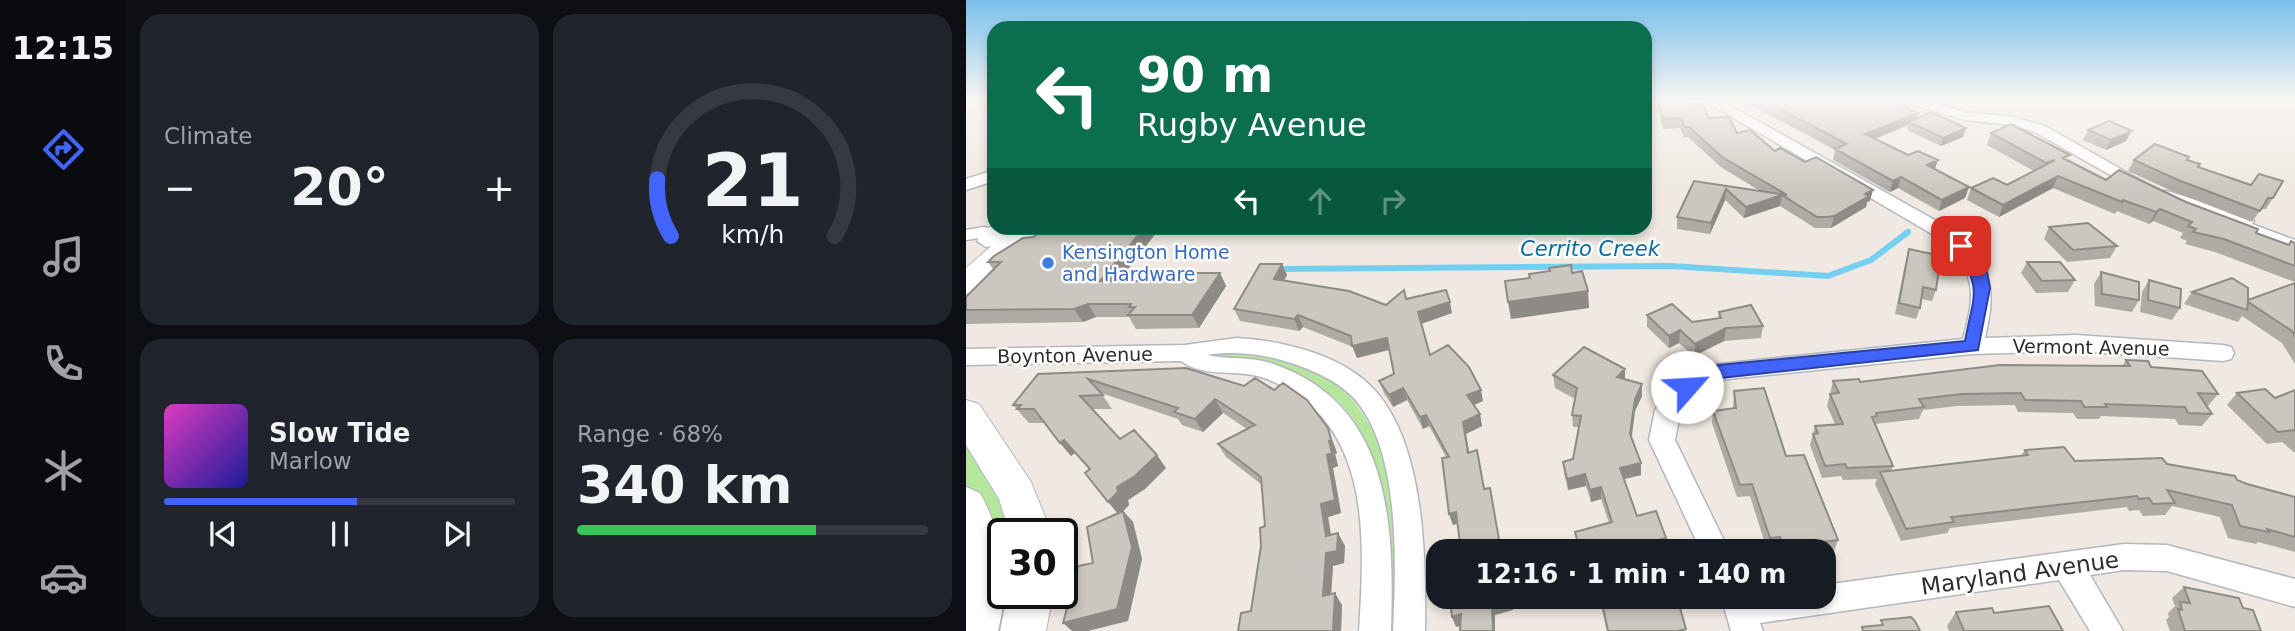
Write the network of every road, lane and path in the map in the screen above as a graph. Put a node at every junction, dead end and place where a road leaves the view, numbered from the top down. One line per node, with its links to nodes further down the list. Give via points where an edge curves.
1 (1764, 130): 10 (street, via 1951,237 1971,256 1980,272 1982,303)
2 (2045, 130): 5 (street)
3 (987, 178): 4 (street)
4 (966, 185)
5 (2167, 196): 7 (street); 8 (street)
6 (995, 236): 9 (main road)
7 (2295, 238)
8 (2295, 246)
9 (966, 284)
10 (1972, 346): 12 (street, Vermont Avenue, via 2113,345); 17 (street, Vermont Avenue, via 1718,372 1687,387 1667,410 1662,440)
11 (1185, 353): 13 (street, Boynton Avenue); 24 (street, Boynton Avenue, via 1196,362 1266,369 1299,381 1325,399 1349,428 1365,467 1371,505 1378,590); 25 (street, Boynton Avenue, via 1207,345 1280,352 1318,363 1345,378 1371,403 1389,441 1400,484 1412,580)
12 (2223, 353)
13 (966, 357)
14 (966, 414): 16 (main road, via 1017,494)
15 (966, 505): 22 (main road, via 984,556 985,595)
16 (1025, 518)
17 (1710, 539)
18 (2068, 567): 19 (street, Maryland Avenue, via 2124,557 2167,558); 21 (street, Maryland Avenue); 26 (street)
19 (2295, 593)
20 (1028, 609): 23 (main road)
21 (1742, 613)
22 (975, 631)
23 (1023, 631)
24 (1375, 631)
25 (1409, 631)
26 (2107, 631)

